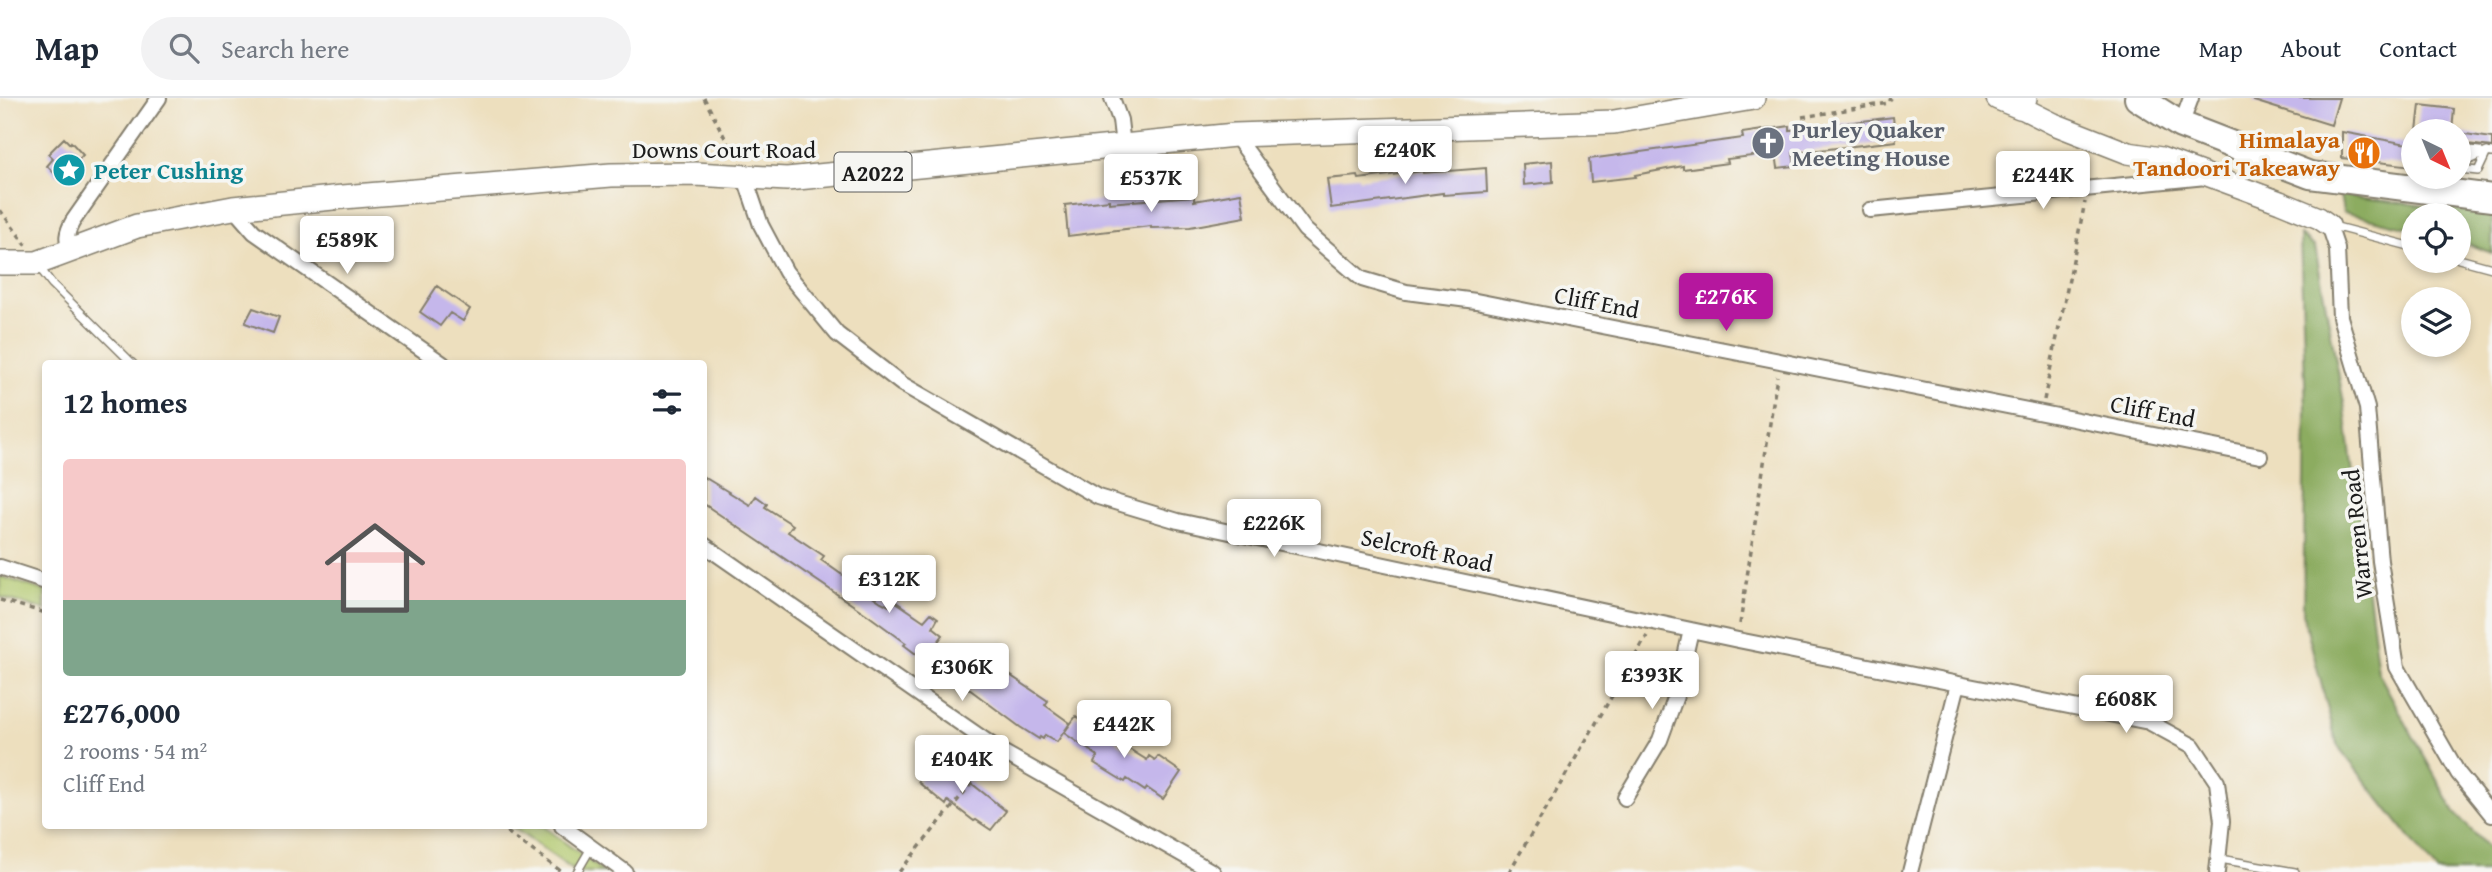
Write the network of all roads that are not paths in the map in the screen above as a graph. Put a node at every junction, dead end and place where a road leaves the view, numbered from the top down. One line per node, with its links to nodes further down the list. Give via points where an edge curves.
1 (159, 98): 25 (street, via 73,221 66,240)
2 (1112, 98): 10 (street)
3 (1753, 98): 9 (main road, Downs Court Road / A2022, via 1614,122)
4 (1998, 98): 7 (main road)
5 (2138, 98): 8 (highway)
6 (2191, 98): 8 (street)
7 (2022, 103): 16 (street, via 2054,124 2128,153 2161,158)
8 (2181, 125): 18 (highway, via 2311,175)
9 (1234, 135): 10 (main road, Downs Court Road / A2022); 32 (street, Cliff End, via 1305,230 1362,279 1406,292 1476,301)
10 (1123, 146): 17 (main road, Downs Court Road / A2022, via 831,176)
11 (2471, 150): 12 (lane)
12 (2490, 152): 13 (lane); 14 (lane); 15 (lane, via 2478,171)
13 (2471, 154)
14 (2471, 160)
15 (2471, 170)
16 (2213, 177): 22 (street); 23 (street)
17 (746, 178): 21 (main road, Downs Court Road / A2022, via 611,175); 36 (street, Selcroft Road, via 761,225 786,272 837,334 902,384 1098,497 1178,522)
18 (2401, 182)
19 (2449, 189): 20 (highway)
20 (2492, 198)
21 (233, 208): 25 (main road, Downs Court Road / A2022, via 137,226); 31 (street, via 254,232)
22 (1870, 210)
23 (2329, 225): 24 (lane); 39 (street, Warren Road, via 2337,249 2340,317 2367,408 2380,561 2397,667 2458,773)
24 (2401, 244)
25 (70, 251): 28 (main road, Downs Court Road / A2022)
26 (2471, 262): 29 (lane)
27 (0, 263): 28 (main road, Downs Court Road / A2022)
28 (37, 263): 30 (lane, via 52,284)
29 (2492, 268)
30 (129, 360)
31 (437, 360)
32 (2260, 456)
33 (707, 547): 45 (street, via 999,750)
34 (0, 567): 35 (street)
35 (42, 581)
36 (1691, 630): 37 (street, Selcroft Road); 38 (street, via 1660,740)
37 (1958, 684): 42 (street, Selcroft Road, via 2149,722 2193,746 2217,782 2222,821); 46 (street)
38 (1625, 798)
39 (2492, 815)
40 (566, 829): 41 (street)
41 (592, 847): 43 (lane); 44 (street)
42 (2219, 865): 47 (lane)
43 (577, 872)
44 (625, 872)
45 (1213, 872)
46 (1910, 872)
47 (2295, 872)

